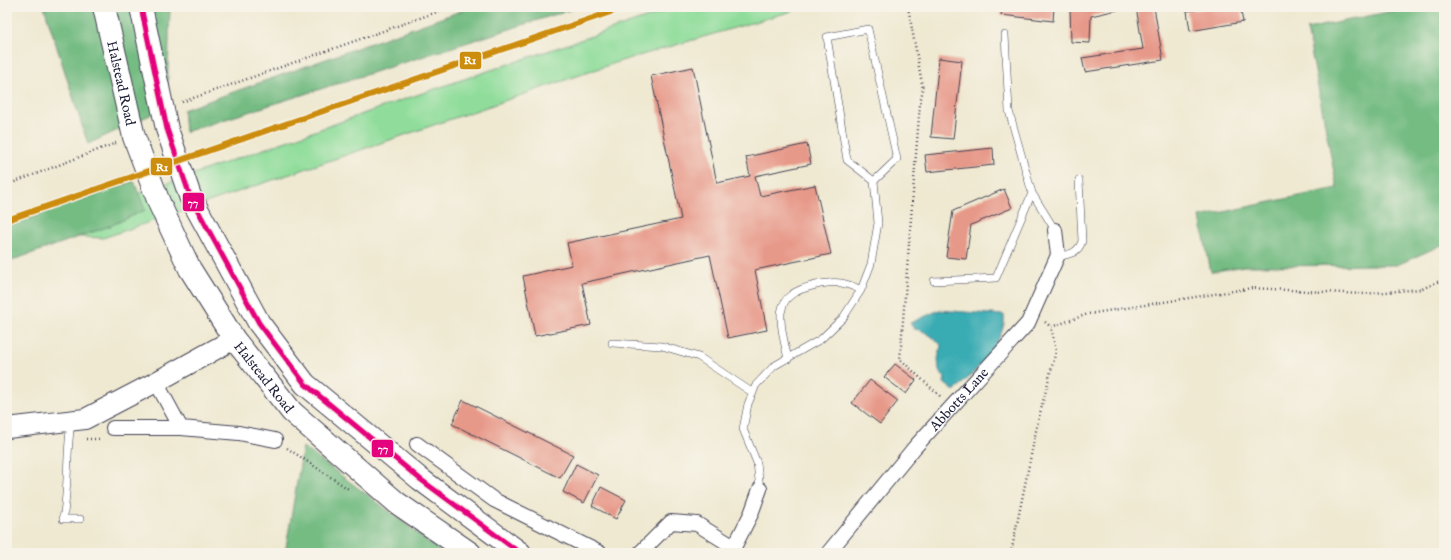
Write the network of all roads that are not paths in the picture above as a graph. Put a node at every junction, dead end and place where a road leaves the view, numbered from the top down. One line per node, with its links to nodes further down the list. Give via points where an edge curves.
1 (104, 7): 11 (main road, Halstead Road, via 134,137 160,205 190,269)
2 (141, 7): 26 (main road, Halstead Road, via 167,129 190,196 259,323 305,384 420,479)
3 (1005, 35): 6 (lane, via 1009,111)
4 (1080, 180): 8 (lane, via 1080,248 1072,254)
5 (874, 181): 5 (lane, via 897,159 868,29 827,37 847,160); 10 (lane, via 878,223 871,264)
6 (1032, 193): 7 (lane); 9 (lane, via 996,278)
7 (1055, 230): 8 (street, Abbotts Lane)
8 (1057, 257): 29 (street, Abbotts Lane, via 1028,323 915,448)
9 (934, 281)
10 (862, 290): 13 (lane, via 843,318 821,339); 13 (lane, via 832,282 805,288 791,295 784,302 781,313)
11 (234, 339): 14 (street, Halstead Road); 25 (main road, Halstead Road, via 292,412 397,503)
12 (612, 343): 15 (lane, via 662,346 699,357)
13 (788, 359): 15 (lane, via 774,366 756,385)
14 (156, 382): 16 (street, Halstead Road, via 85,419); 19 (street)
15 (753, 393): 22 (lane, via 743,429 757,463)
16 (72, 420): 17 (street, Halstead Road); 23 (lane, via 68,440 67,499 63,519)
17 (7, 428)
18 (113, 428): 19 (street)
19 (181, 428): 20 (street, via 239,433)
20 (274, 440)
21 (417, 444): 27 (street, via 494,500)
22 (760, 489): 24 (street, via 752,514)
23 (80, 519)
24 (733, 550): 28 (street, via 697,524 671,522)
25 (470, 553)
26 (520, 553)
27 (600, 553)
28 (640, 553)
29 (828, 553)

